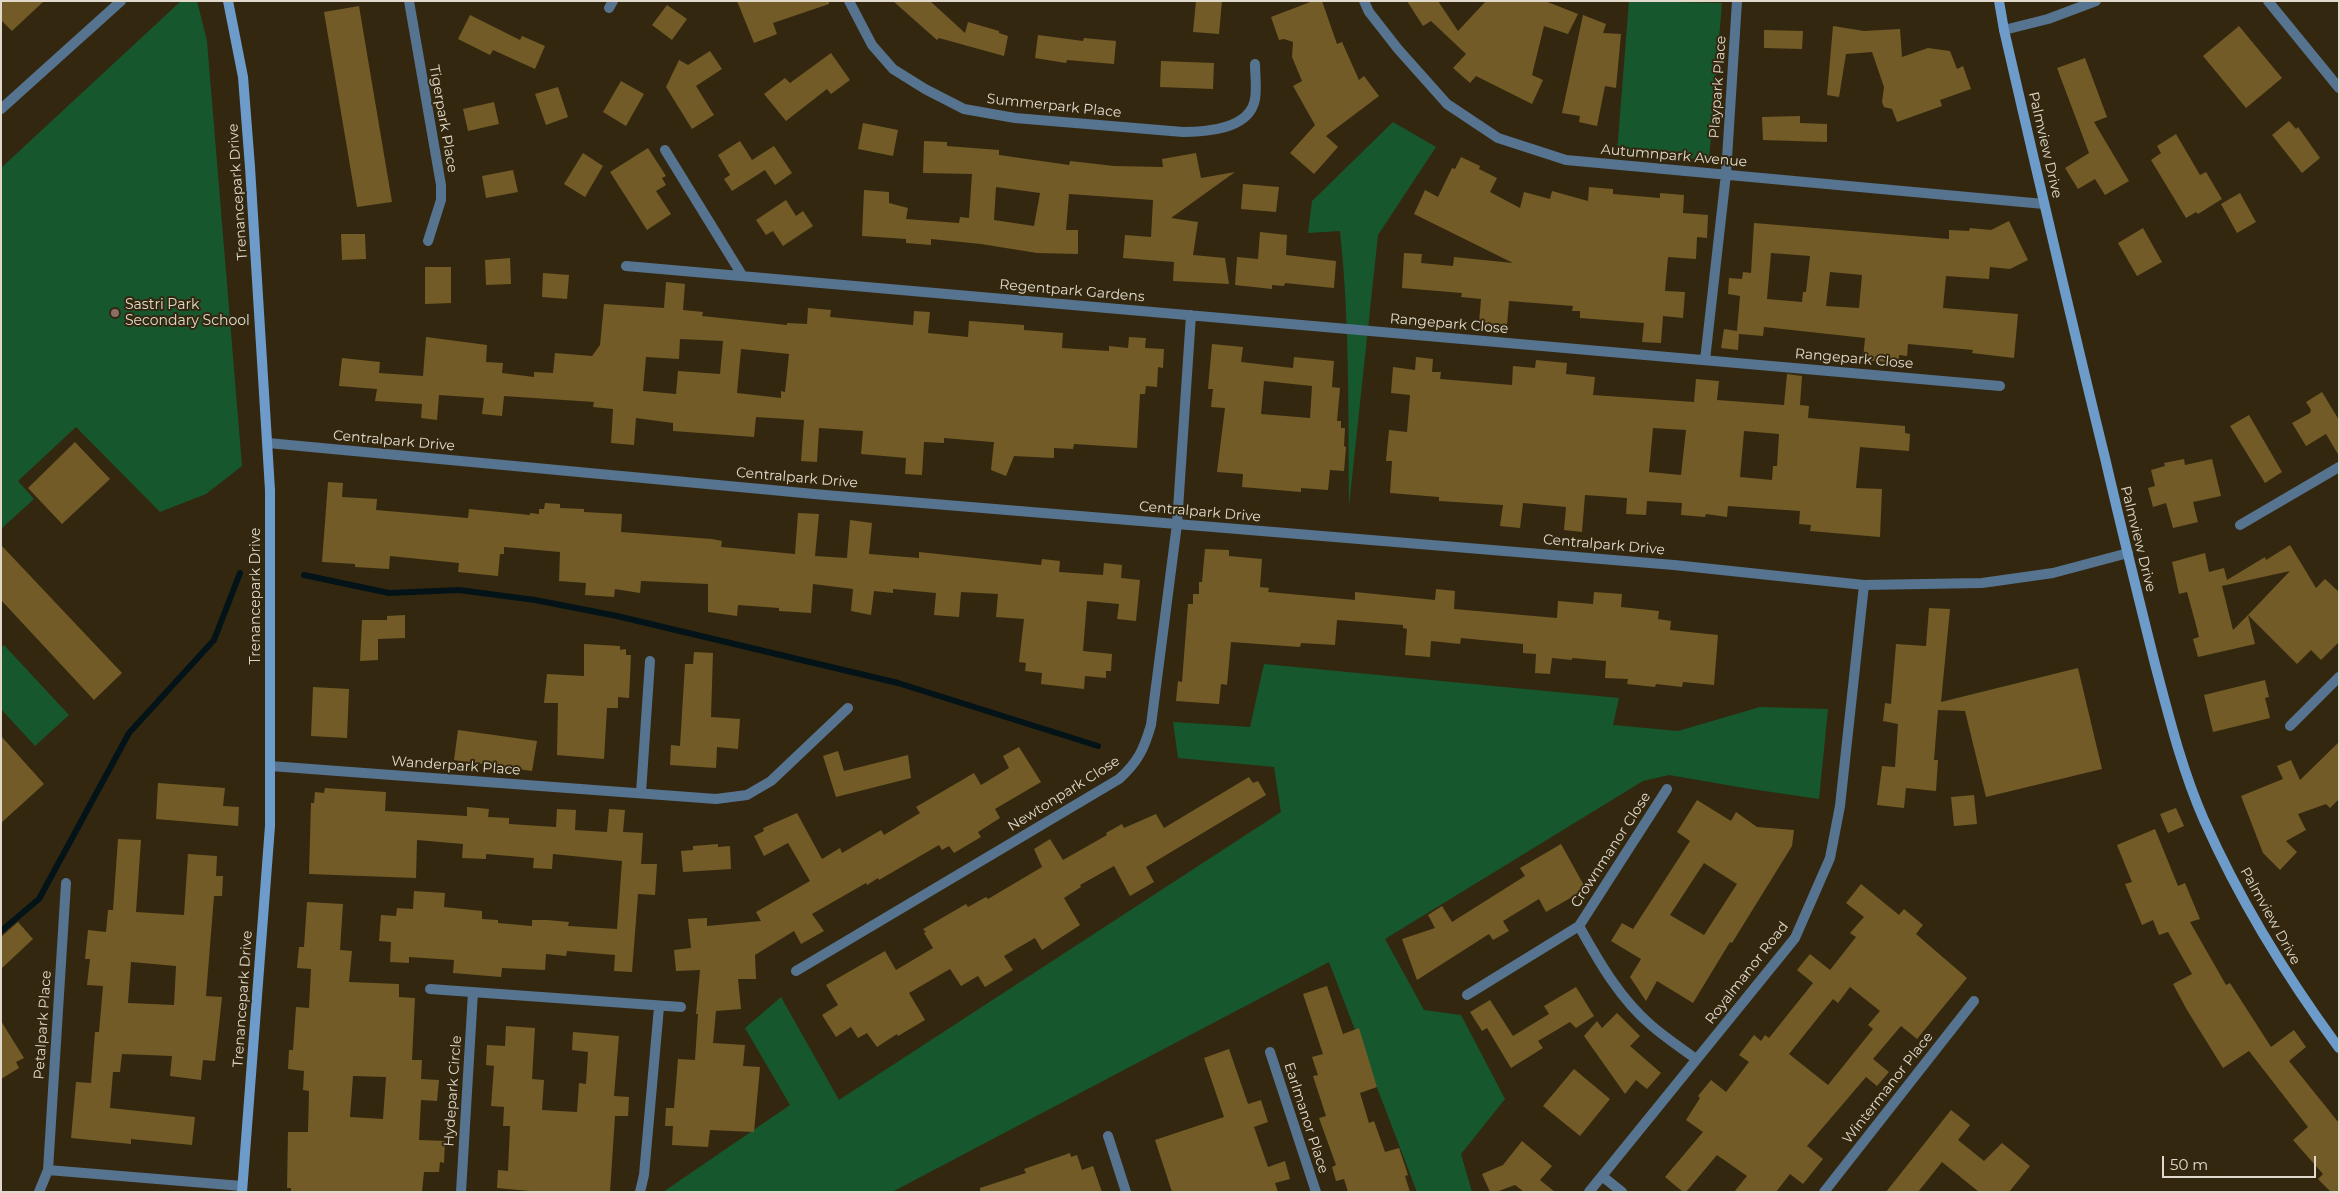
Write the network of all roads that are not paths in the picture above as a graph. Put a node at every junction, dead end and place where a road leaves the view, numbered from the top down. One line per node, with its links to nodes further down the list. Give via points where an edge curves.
1 (121, 1): 13 (street)
2 (228, 1): 23 (street, Trenancepark Drive, via 243,77)
3 (410, 1): 17 (street, Tigerpark Place, via 441,185 441,200)
4 (849, 1): 11 (street, Summerpark Place, via 872,45 893,69 964,109 1015,118 1204,132 1237,121 1247,114 1255,100)
5 (1364, 1): 15 (street, Autumnpark Avenue, via 1398,49 1447,104 1498,138 1566,160)
6 (1737, 1): 15 (street, Playpark Place)
7 (1999, 1): 10 (street, Palmview Drive)
8 (2096, 1): 10 (street, via 2048,20)
9 (2268, 1): 12 (street)
10 (2004, 30): 16 (street, Palmview Drive)
11 (1254, 64)
12 (2339, 88)
13 (1, 109)
14 (665, 150): 19 (street)
15 (1726, 174): 16 (street, Autumnpark Avenue); 21 (street)
16 (2044, 204): 27 (street, Palmview Drive)
17 (428, 241)
18 (626, 266): 19 (street, Regentpark Gardens)
19 (742, 275): 20 (street, Regentpark Gardens)
20 (1190, 315): 21 (street, Rangepark Close); 25 (street)
21 (1706, 360): 22 (street, Rangepark Close)
22 (2000, 386)
23 (268, 443): 25 (street, Centralpark Drive); 33 (street, Trenancepark Drive)
24 (2339, 467): 26 (street)
25 (1177, 524): 28 (street, Centralpark Drive, via 1674,565); 38 (street, Newtonpark Close, via 1151,725 1145,746 1134,766 1119,779)
26 (2240, 525)
27 (2128, 554): 28 (street, Centralpark Drive, via 2053,573 1982,583); 45 (street, Palmview Drive, via 2169,717 2203,818 2262,934 2296,990)
28 (1864, 585): 47 (street, Royalmanor Road, via 1840,806 1830,858 1795,938)
29 (650, 661): 35 (street)
30 (2339, 677): 32 (street)
31 (848, 708): 35 (street, Wanderpark Place, via 772,781 748,795 716,799)
32 (2290, 726)
33 (270, 766): 35 (street, Wanderpark Place); 51 (street, Trenancepark Drive, via 270,826)
34 (1667, 789): 37 (street, Crownmanor Close)
35 (641, 793)
36 (66, 883): 49 (street, Petalpark Place)
37 (1579, 926): 41 (street, Crownmanor Close); 47 (street, Crownmanor Close, via 1603,968 1628,1002 1652,1026)
38 (796, 971)
39 (430, 989): 40 (street)
40 (473, 992): 43 (street); 53 (street, Hydepark Circle)
41 (1466, 994)
42 (1974, 1002): 59 (street, Wintermanor Place)
43 (660, 1007): 44 (street); 54 (street)
44 (681, 1007)
45 (2339, 1048)
46 (1270, 1052): 56 (street, Earlmanor Place)
47 (1696, 1059): 50 (street, Royalmanor Road)
48 (1108, 1136): 55 (street)
49 (48, 1170): 51 (street); 52 (street, Petalpark Place)
50 (1602, 1176): 57 (street, Royalmanor Road); 58 (street)
51 (242, 1189)
52 (39, 1192)
53 (461, 1192)
54 (640, 1192)
55 (1126, 1192)
56 (1316, 1192)
57 (1589, 1192)
58 (1622, 1192)
59 (1824, 1192)

